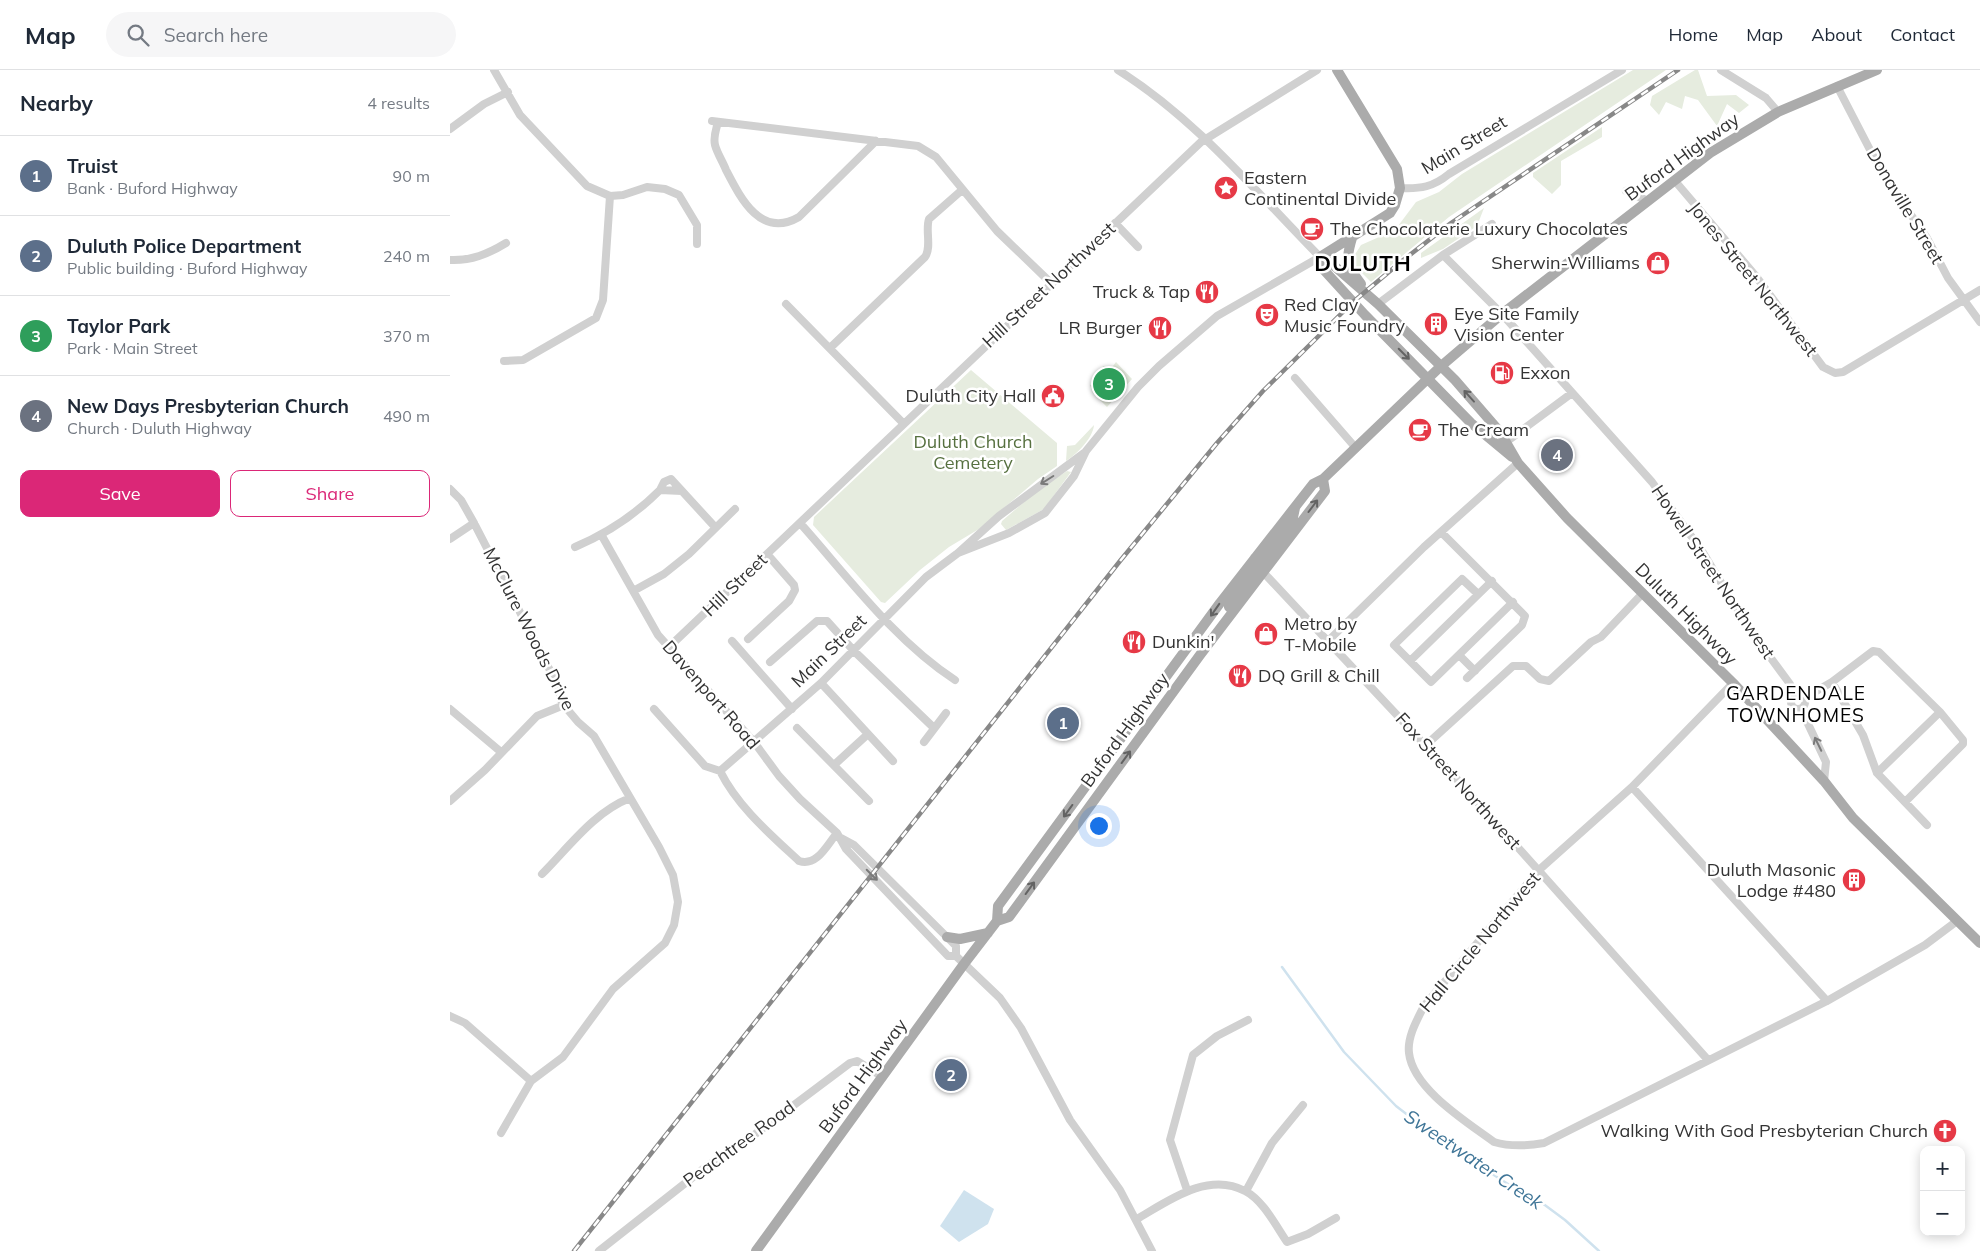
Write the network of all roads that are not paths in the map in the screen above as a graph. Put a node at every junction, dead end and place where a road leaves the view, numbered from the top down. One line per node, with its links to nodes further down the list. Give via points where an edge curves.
1 (494, 70): 9 (street)
2 (1118, 70): 12 (street, via 1156,96)
3 (1317, 70): 12 (street, Hill Street Northwest)
4 (1337, 70): 15 (main road, via 1393,160 1400,177)
5 (1622, 70): 15 (street, Main Street, via 1436,184 1423,188)
6 (1721, 70): 10 (street, via 1766,98)
7 (1877, 70): 8 (main road, Buford Highway)
8 (1837, 86): 10 (main road, Buford Highway); 32 (street, Donaville Street, via 1882,173 1927,238 1948,278)
9 (508, 92): 11 (street); 18 (street, via 520,115 587,186)
10 (1778, 112): 14 (main road, Buford Highway, via 1710,153)
11 (450, 128)
12 (1205, 138): 20 (street, Hill Street Northwest); 27 (street)
13 (876, 141): 13 (street, via 715,122 715,147 734,184 754,214 762,220 781,224 799,217); 16 (street, via 918,146 936,157)
14 (1675, 181): 19 (main road, Buford Highway); 32 (street, Jones Street Northwest, via 1755,275 1824,367 1835,373 1843,372)
15 (1400, 188): 22 (main road, via 1390,213)
16 (962, 190): 29 (street, via 997,231); 37 (street, via 929,218 928,253 925,257)
17 (1626, 190): 19 (street)
18 (610, 196): 24 (street, via 647,187 666,189 679,195 697,225); 38 (street, via 603,300 596,318 522,360)
19 (1648, 201): 35 (main road, Buford Highway)
20 (1114, 223): 25 (street); 29 (street, Hill Street Northwest)
21 (1492, 224): 26 (street)
22 (1352, 238): 27 (main road); 31 (main road, via 1348,265)
23 (506, 243): 28 (street, via 471,259)
24 (697, 244)
25 (1138, 247)
26 (1442, 255): 34 (street); 35 (street, Howell Street Northwest)
27 (1320, 257): 31 (main road); 41 (main road, Duluth Highway, one-way to 41, via 1323,269); 46 (street, via 1213,319 1138,387)
28 (450, 260)
29 (1051, 282): 43 (street, Hill Street Northwest)
30 (1980, 290): 32 (street)
31 (1365, 292): 34 (main road, Duluth Highway)
32 (1965, 299): 36 (street, Donaville Street)
33 (786, 304): 37 (street)
34 (1378, 304): 39 (main road, Duluth Highway)
35 (1502, 314): 39 (main road, Buford Highway); 42 (street, Howell Street Northwest)
36 (1980, 322)
37 (830, 348): 43 (street)
38 (504, 361)
39 (1440, 367): 41 (main road, Buford Highway); 44 (main road, Duluth Highway, one-way to 39, via 1485,413)
40 (1295, 378): 45 (street)
41 (1429, 378): 45 (main road, Buford Highway); 47 (main road, Duluth Highway, via 1471,423)
42 (1572, 393): 44 (street); 87 (street, Howell Street Northwest, via 1671,505)
43 (903, 423): 53 (street, Hill Street Northwest)
44 (1506, 442): 47 (main road, Duluth Highway)
45 (1355, 447): 48 (main road, Buford Highway)
46 (1086, 451): 54 (street, Main Street, one-way to 54); 57 (street, Main Street, via 1074,476 1045,513)
47 (1516, 461): 56 (street); 68 (main road, Duluth Highway)
48 (1324, 478): 50 (main road, Buford Highway, via 1313,484); 64 (main road, Buford Highway, one-way to 48, via 1325,491)
49 (450, 490): 52 (street, McClure Woods Drive, via 461,500)
50 (1295, 507): 63 (main road, Buford Highway); 64 (main road, via 1292,522 1267,552)
51 (735, 509): 55 (street)
52 (474, 523): 59 (street); 89 (street, McClure Woods Drive, via 557,684)
53 (800, 523): 62 (street, Hill Street); 70 (street)
54 (992, 523): 57 (street); 61 (street, Main Street)
55 (715, 528): 58 (street, via 682,491 660,490 644,506); 66 (street, via 664,574)
56 (1441, 532): 65 (street); 74 (street)
57 (1004, 535): 61 (street, Main Street)
58 (602, 536): 60 (street); 66 (street, Davenport Road)
59 (450, 538)
60 (575, 547)
61 (958, 553): 70 (street, Main Street, via 926,578)
62 (768, 554): 72 (street, via 795,590 789,601); 75 (street, Hill Street)
63 (1254, 558): 71 (main road, via 1256,566 1230,604); 83 (main road, Buford Highway, one-way to 83)
64 (1263, 572): 71 (main road, Buford Highway); 74 (street, Fox Street Northwest)
65 (1492, 581): 67 (street); 69 (street)
66 (634, 590): 75 (street, Davenport Road, via 658,635)
67 (1478, 594): 78 (street); 78 (street, via 1462,579 1394,645)
68 (1643, 594): 86 (main road, Duluth Highway); 102 (street, via 1549,681 1540,679 1526,666 1513,666)
69 (1513, 602): 77 (street); 80 (street, via 1525,616 1525,621)
70 (885, 619): 76 (street, Main Street); 82 (street, via 930,664)
71 (1226, 620): 98 (main road, Buford Highway)
72 (748, 639)
73 (732, 641): 91 (street)
74 (1328, 641): 102 (street, Fox Street Northwest)
75 (669, 647): 100 (street, Davenport Road)
76 (854, 651): 79 (street, via 827,621 822,620); 85 (street, Main Street); 97 (street)
77 (1459, 655): 78 (street, via 1431,682); 80 (street)
78 (1410, 661)
79 (770, 662)
80 (1474, 671): 81 (street)
81 (1467, 678)
82 (955, 680)
83 (1162, 682): 98 (main road, via 1161,694 1142,722); 109 (main road, Buford Highway)
84 (1832, 682): 88 (street); 94 (street, via 1866,655 1879,652); 107 (street, via 1863,735)
85 (821, 683): 91 (street, Main Street); 99 (street)
86 (1733, 683): 108 (main road, Duluth Highway); 110 (street, Hall Circle Northwest)
87 (1795, 696): 88 (street); 92 (street, via 1791,705)
88 (1804, 698): 92 (street, via 1805,704)
89 (564, 705): 103 (street, via 537,716); 111 (street, McClure Woods Drive, via 594,736)
90 (654, 708): 106 (street, via 705,766)
91 (792, 709): 100 (street, Main Street)
92 (1801, 709): 108 (street, one-way to 92, via 1826,762)
93 (450, 710): 103 (street)
94 (1940, 712): 107 (street); 114 (street, via 1963,740 1962,744)
95 (946, 713): 97 (street)
96 (797, 728): 105 (street)
97 (934, 728): 101 (street)
98 (1144, 732): 115 (main road, Buford Highway, one-way to 98)
99 (868, 734): 104 (street); 105 (street)
100 (754, 742): 106 (street, Main Street); 117 (street, Davenport Road, via 800,799)
101 (924, 742)
102 (1426, 745): 118 (street, Fox Street Northwest)
103 (501, 752): 112 (street)
104 (894, 761)
105 (834, 765): 113 (street)
106 (720, 770): 117 (street, via 760,825 799,861 816,860)
107 (1877, 773): 114 (street)
108 (1824, 781): 120 (main road, Duluth Highway, via 1853,818)
109 (1088, 783): 115 (main road, via 1091,792); 121 (main road, Buford Highway, one-way to 121, via 998,906)
110 (1632, 787): 118 (street, Hall Circle Northwest); 127 (street)
111 (630, 798): 119 (street, via 596,819); 132 (street, McClure Woods Drive, via 673,875 678,902 674,925 666,943 600,1004 563,1057)
112 (450, 801)
113 (869, 801)
114 (1905, 802): 116 (street)
115 (1083, 816): 121 (main road, Buford Highway, one-way to 115, via 1009,917)
116 (1927, 825)
117 (839, 835): 123 (street, Davenport Road, via 854,845); 125 (street, Davenport Road, one-way to 125, via 846,849 937,945 948,956)
118 (1539, 870): 130 (street, Fox Street Northwest); 130 (street, Hall Circle Northwest, via 1424,1006 1414,1027 1409,1052 1413,1072 1425,1087 1494,1142 1505,1146 1527,1146 1544,1143)
119 (542, 874)
120 (1956, 921): 124 (main road, Duluth Highway); 127 (street, Hall Circle Northwest, via 1925,945)
121 (997, 922): 122 (main road, Buford Highway)
122 (988, 933): 123 (main road, via 960,939); 126 (main road, Buford Highway)
123 (947, 937): 125 (street, Davenport Road, via 956,946)
124 (1980, 943)
125 (956, 956): 126 (street, Davenport Road)
126 (964, 964): 131 (main road, Buford Highway); 138 (street, Davenport Road, via 1000,998 1021,1028 1070,1120)
127 (1827, 1001): 130 (street, Hall Circle Northwest)
128 (450, 1016): 132 (street, via 465,1023)
129 (1248, 1020): 135 (street, via 1217,1036 1193,1055 1170,1140)
130 (1708, 1060)
131 (883, 1077): 139 (street, Peachtree Road, via 857,1061 850,1064 707,1166); 140 (main road, Buford Highway)
132 (531, 1081): 134 (street, McClure Woods Drive)
133 (1303, 1105): 136 (street, via 1272,1143)
134 (501, 1133)
135 (1188, 1190): 136 (street, via 1217,1185); 138 (street)
136 (1246, 1191): 137 (street, via 1287,1242)
137 (1336, 1218)
138 (1137, 1219): 141 (street, Davenport Road)
139 (599, 1251)
140 (756, 1251)
141 (1152, 1251)

